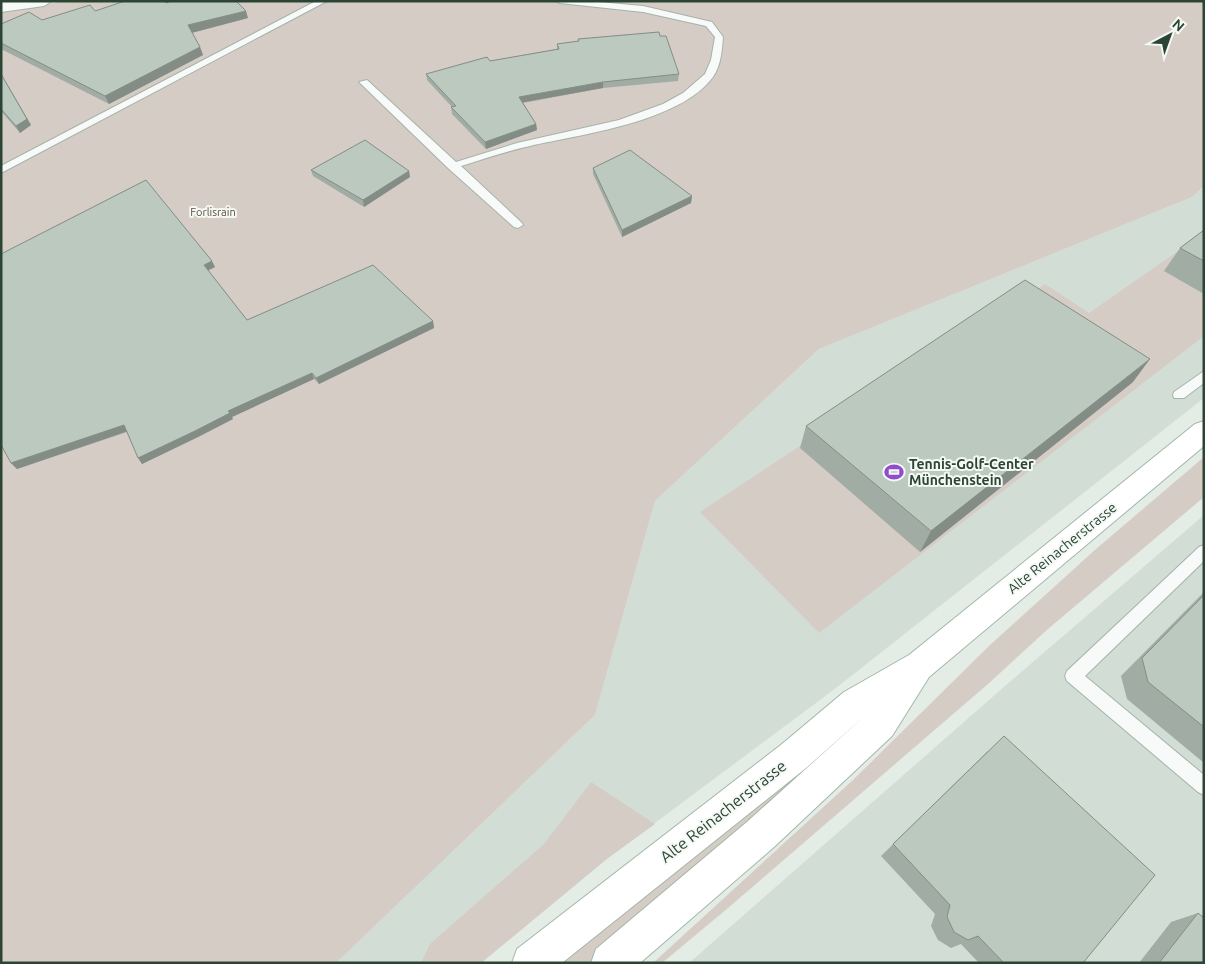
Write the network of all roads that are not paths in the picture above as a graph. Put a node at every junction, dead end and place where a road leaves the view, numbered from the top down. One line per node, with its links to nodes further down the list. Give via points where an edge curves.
1 (44, 1): 4 (street)
2 (323, 1): 7 (lane)
3 (560, 1): 6 (lane, via 643,9 709,24 719,38 714,65 706,79 658,110)
4 (1, 7)
5 (364, 82): 6 (lane)
6 (452, 166): 8 (lane)
7 (1, 170)
8 (518, 225)
9 (1204, 376): 10 (lane)
10 (1179, 396)
11 (1204, 431): 13 (main road, Alte Reinacherstrasse)
12 (1204, 551): 14 (lane, via 1073,676)
13 (920, 665): 15 (main road, Alte Reinacherstrasse, via 856,703 794,756); 16 (main road, Alte Reinacherstrasse, via 880,725 761,834)
14 (1204, 786)
15 (531, 963)
16 (610, 963)

